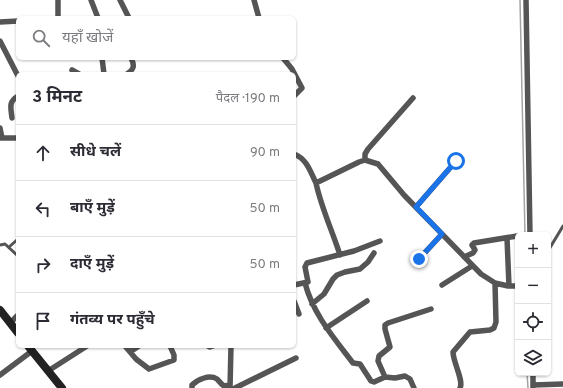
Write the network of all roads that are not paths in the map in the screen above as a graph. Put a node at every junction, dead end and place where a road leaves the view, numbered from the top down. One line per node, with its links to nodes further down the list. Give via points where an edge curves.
1 (58, 0): 6 (street)
2 (91, 0): 7 (street)
3 (120, 0): 8 (street)
4 (254, 0): 9 (street)
5 (526, 0): 36 (street)
6 (58, 16)
7 (97, 16)
8 (129, 16)
9 (258, 16)
10 (16, 21): 11 (street)
11 (0, 22)
12 (0, 41): 17 (street)
13 (102, 60): 19 (street)
14 (132, 60): 20 (street, via 134,67)
15 (285, 60): 21 (street)
16 (72, 70): 18 (street)
17 (16, 72)
18 (76, 72)
19 (104, 72)
20 (129, 72)
21 (294, 72)
22 (296, 77): 23 (street, via 302,88)
23 (296, 94)
24 (16, 97): 26 (street, via 11,102)
25 (413, 98): 31 (street, via 368,149)
26 (12, 118)
27 (0, 128): 28 (street)
28 (1, 138): 29 (street)
29 (16, 138)
30 (296, 155): 33 (street, via 304,160)
31 (365, 160): 33 (street); 34 (street, via 378,164)
32 (456, 161): 34 (street)
33 (316, 183): 47 (street)
34 (416, 207): 37 (street)
35 (563, 226): 43 (lane)
36 (530, 232)
37 (442, 234): 48 (street); 49 (street)
38 (515, 236): 39 (street)
39 (507, 238): 48 (street, via 474,243 474,252); 55 (street)
40 (16, 241): 44 (lane)
41 (380, 241): 47 (street)
42 (0, 245): 44 (lane, via 5,244)
43 (551, 246)
44 (9, 247): 46 (lane)
45 (374, 253): 58 (street, via 360,269 337,275 324,294)
46 (16, 254)
47 (340, 255): 51 (street, via 307,263 305,267 308,280)
48 (464, 257): 50 (street)
49 (419, 259)
50 (472, 266): 52 (street); 54 (street)
51 (304, 283): 53 (street); 58 (street)
52 (495, 283): 55 (street); 84 (street, via 494,328 470,332 453,352 462,384)
53 (296, 285)
54 (442, 285)
55 (509, 286): 56 (street)
56 (515, 286)
57 (367, 301): 65 (street)
58 (312, 304): 65 (street)
59 (296, 306): 62 (street)
60 (431, 309): 77 (street, via 386,324 390,347 379,356 378,361)
61 (0, 310): 64 (main road)
62 (299, 314)
63 (16, 317): 64 (street)
64 (10, 323): 66 (main road)
65 (326, 328): 77 (street, via 353,362 360,364 371,381)
66 (16, 330)
67 (84, 348): 75 (street)
68 (127, 348): 73 (street)
69 (136, 348): 73 (street)
70 (171, 348): 73 (street, via 174,360 151,369 146,368)
71 (231, 348): 80 (street)
72 (30, 349): 75 (main road); 76 (street)
73 (130, 352)
74 (296, 358): 80 (street)
75 (48, 371): 81 (main road)
76 (0, 375)
77 (385, 377): 83 (street, via 407,376)
78 (563, 384): 79 (street)
79 (533, 386)
80 (232, 387): 82 (street, via 224,386 216,378 208,377 194,383)
81 (62, 388)
82 (192, 388)
83 (414, 388)
84 (460, 388)

